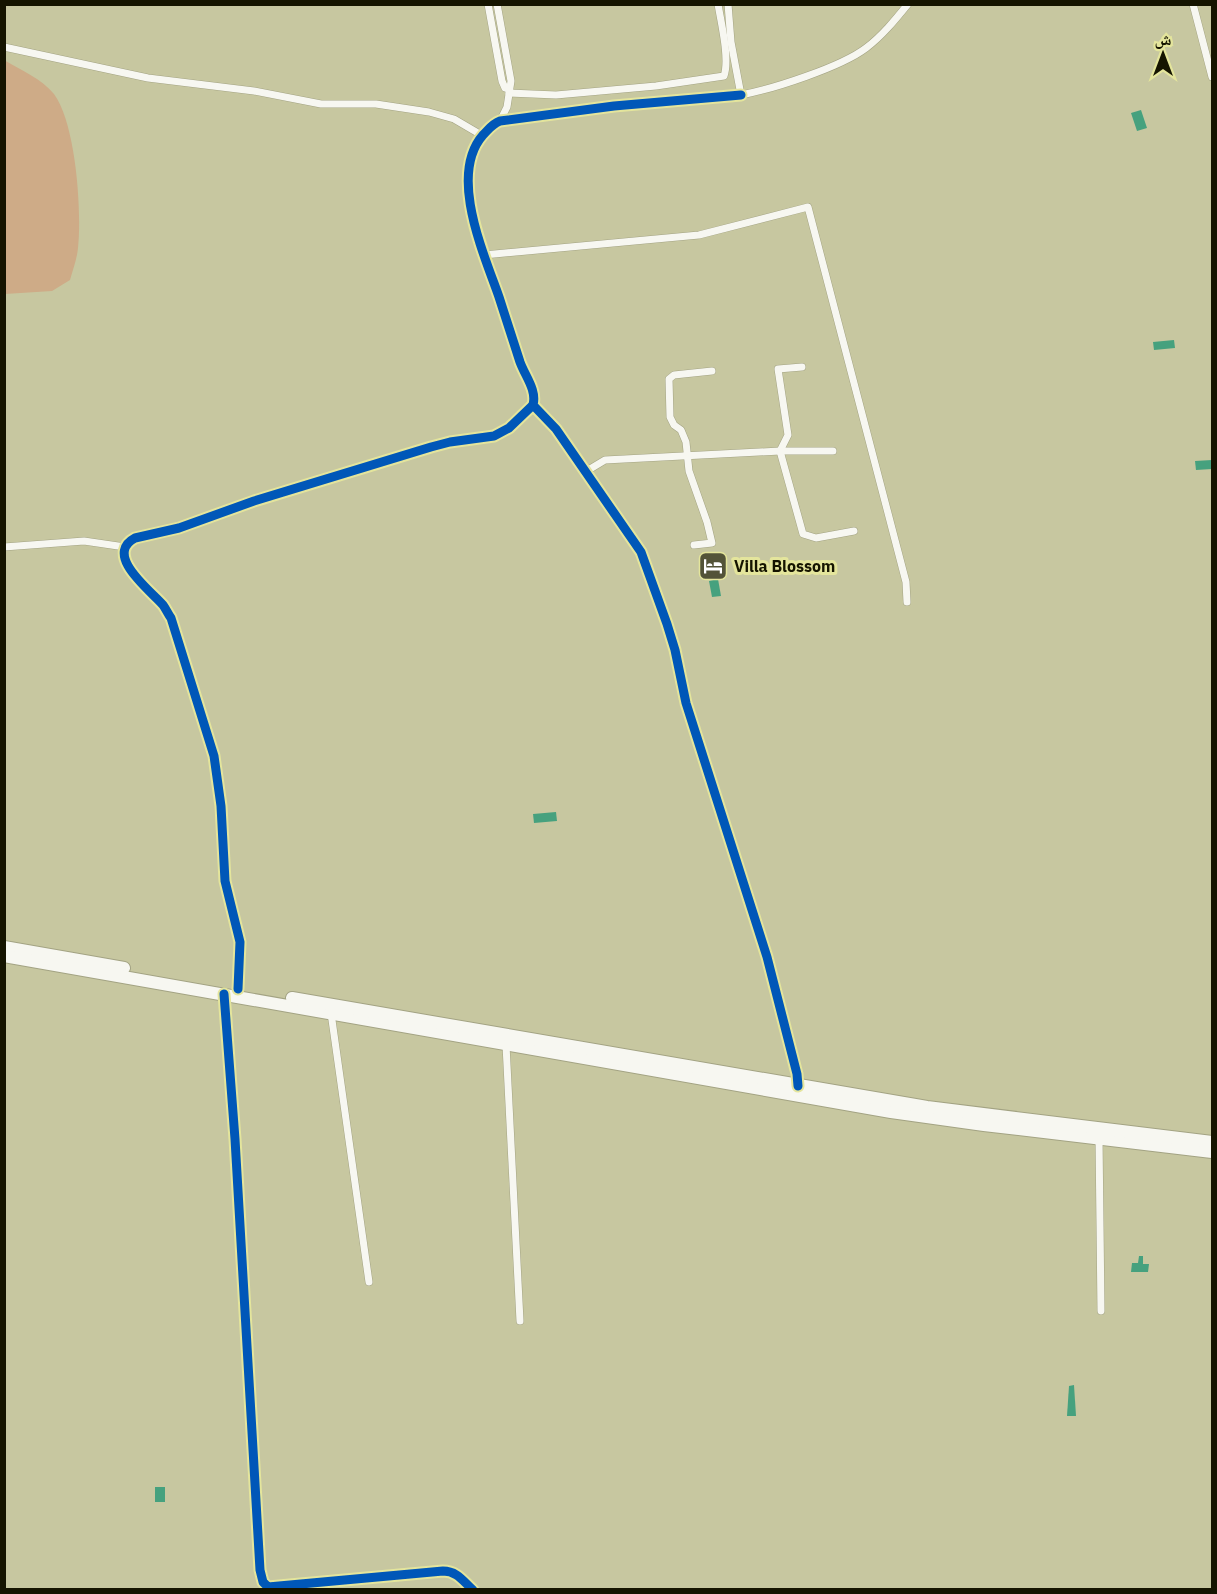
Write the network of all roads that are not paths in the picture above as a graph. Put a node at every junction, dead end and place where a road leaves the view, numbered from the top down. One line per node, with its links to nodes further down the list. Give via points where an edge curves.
1 (488, 4): 9 (street, via 502,81)
2 (496, 4): 9 (street)
3 (718, 4): 9 (street, via 724,76 563,95)
4 (728, 4): 10 (street)
5 (908, 4): 10 (street, via 867,48 846,60)
6 (1193, 4): 8 (street)
7 (4, 47): 12 (street, via 148,78 321,104 376,104 429,112 454,119)
8 (1212, 77)
9 (509, 91): 11 (street)
10 (741, 95): 11 (street)
11 (500, 121): 12 (street, via 492,124)
12 (483, 136): 13 (street, via 473,152 469,186 474,227)
13 (484, 255): 16 (street, via 535,396); 25 (street, via 699,236 808,207 906,582)
14 (802, 367): 17 (street, via 778,369 788,435)
15 (712, 371): 19 (street, via 674,375 669,379 670,417 686,442)
16 (533, 405): 20 (street, via 556,429); 24 (street, via 509,428 494,436 450,442 380,462 179,528 135,538)
17 (780, 451): 18 (street); 19 (street); 21 (street, via 803,534 816,538)
18 (833, 451)
19 (686, 456): 20 (street, via 605,460); 22 (street, via 712,543)
20 (585, 472): 32 (street, via 634,540 658,596 686,703 767,957)
21 (854, 531)
22 (693, 545)
23 (4, 547): 24 (street, via 84,541)
24 (125, 547): 28 (street, via 131,573 171,618 214,756 225,881 240,942)
25 (907, 602)
26 (4, 947): 28 (highway)
27 (4, 956): 29 (highway)
28 (238, 989): 32 (highway)
29 (224, 994): 30 (highway); 39 (street, via 263,1582 268,1587 450,1571)
30 (330, 1013): 31 (highway); 36 (street)
31 (506, 1045): 33 (highway, via 891,1112); 38 (street)
32 (798, 1086): 34 (highway, via 927,1107)
33 (1099, 1138): 35 (highway); 37 (street)
34 (1212, 1142)
35 (1212, 1152)
36 (369, 1282)
37 (1101, 1311)
38 (520, 1321)
39 (473, 1590)

